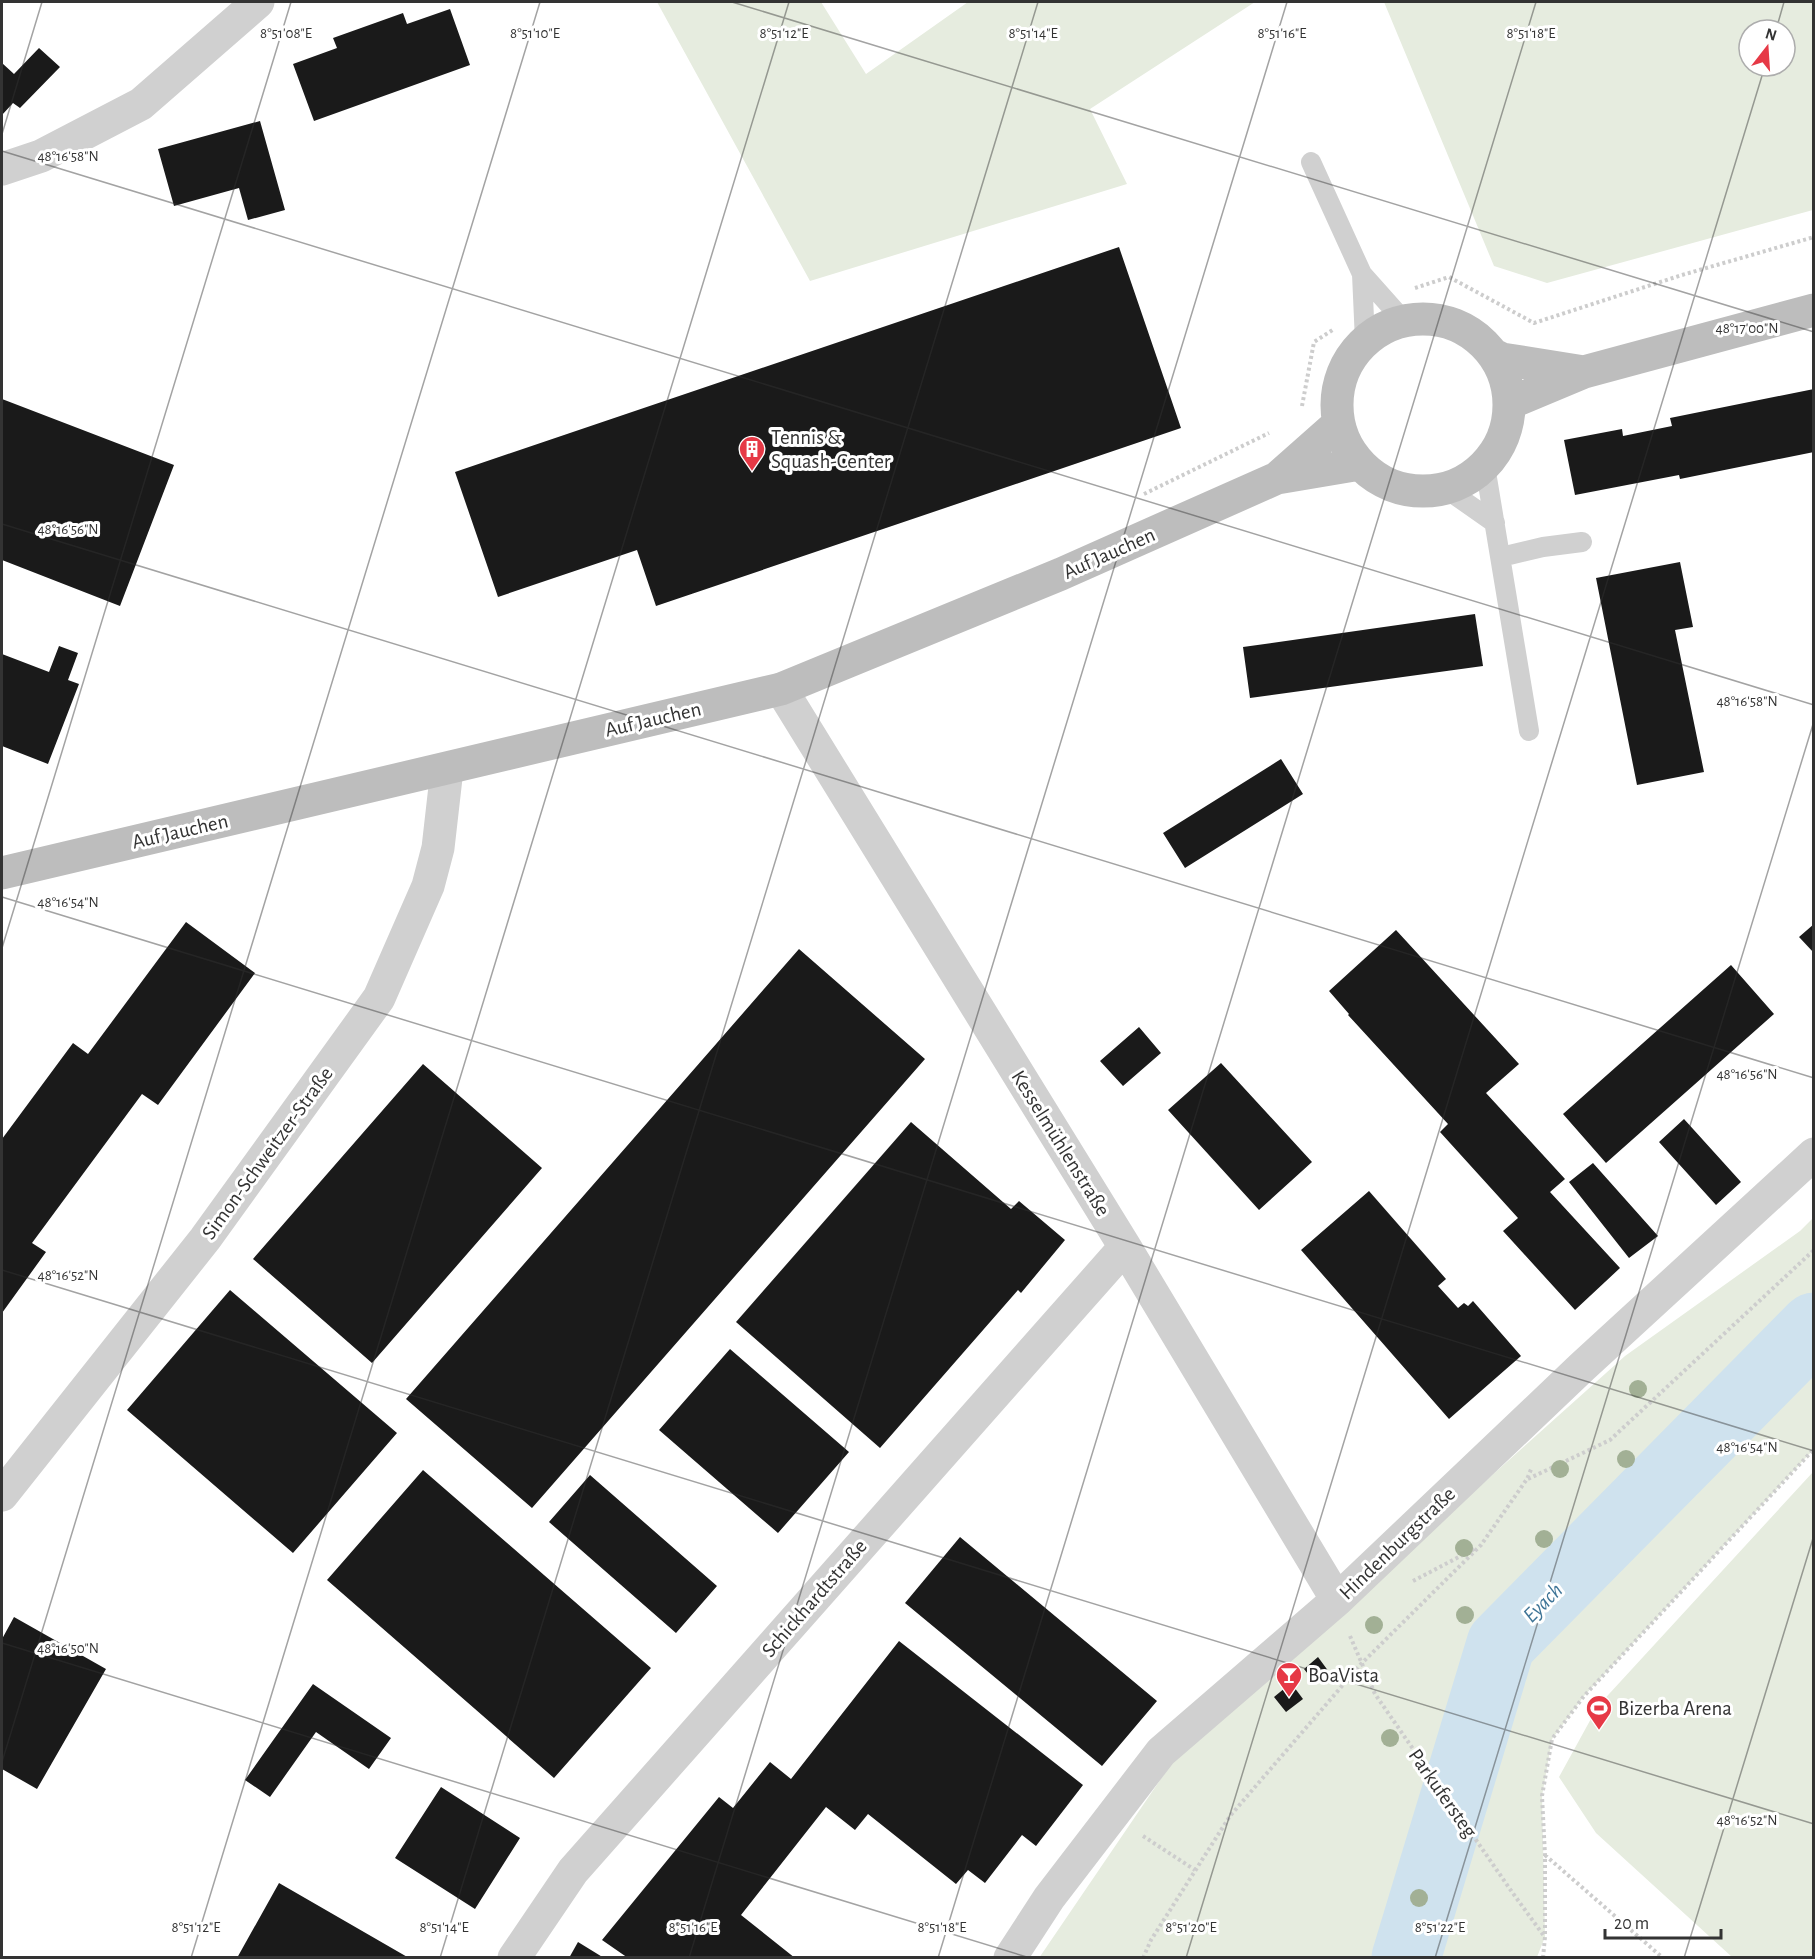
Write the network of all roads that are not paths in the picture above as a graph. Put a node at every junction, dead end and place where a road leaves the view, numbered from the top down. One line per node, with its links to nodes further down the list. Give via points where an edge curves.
1 (258, 2): 3 (street, via 141,104 41,156)
2 (1311, 162): 4 (lane)
3 (2, 169)
4 (1362, 274): 6 (lane); 7 (lane)
5 (1814, 310): 9 (main road)
6 (1403, 320): 7 (main road, via 1382,328); 8 (main road, via 1429,319 1454,324 1476,337)
7 (1365, 341): 11 (main road, via 1346,365 1337,394)
8 (1494, 355): 9 (main road); 10 (main road, via 1505,379)
9 (1584, 372): 10 (main road)
10 (1510, 404): 13 (main road, via 1499,447)
11 (1338, 424): 12 (main road, via 1346,445); 14 (main road, Auf Jauchen)
12 (1360, 464): 14 (main road, Auf Jauchen); 15 (main road, via 1399,488)
13 (1485, 466): 15 (main road, via 1467,480); 16 (lane)
14 (1276, 478): 19 (main road, Auf Jauchen, via 1061,574)
15 (1445, 489): 16 (lane)
16 (1495, 523): 18 (lane)
17 (1582, 542): 18 (lane)
18 (1501, 557): 20 (lane)
19 (781, 689): 21 (main road, Auf Jauchen); 24 (street, Kesselmühlenstraße)
20 (1529, 731)
21 (447, 768): 22 (main road, Auf Jauchen); 25 (street, Simon-Schweitzer-Straße, via 438,848 428,886 379,998 205,1239)
22 (2, 873)
23 (1814, 1154): 26 (street, Hindenburgstraße)
24 (1125, 1247): 26 (street, Kesselmühlenstraße); 27 (street, Schickhardtstraße, via 573,1871)
25 (2, 1495)
26 (1337, 1600): 28 (street, Hindenburgstraße, via 1161,1752 1049,1898)
27 (514, 1958)
28 (1010, 1958)

